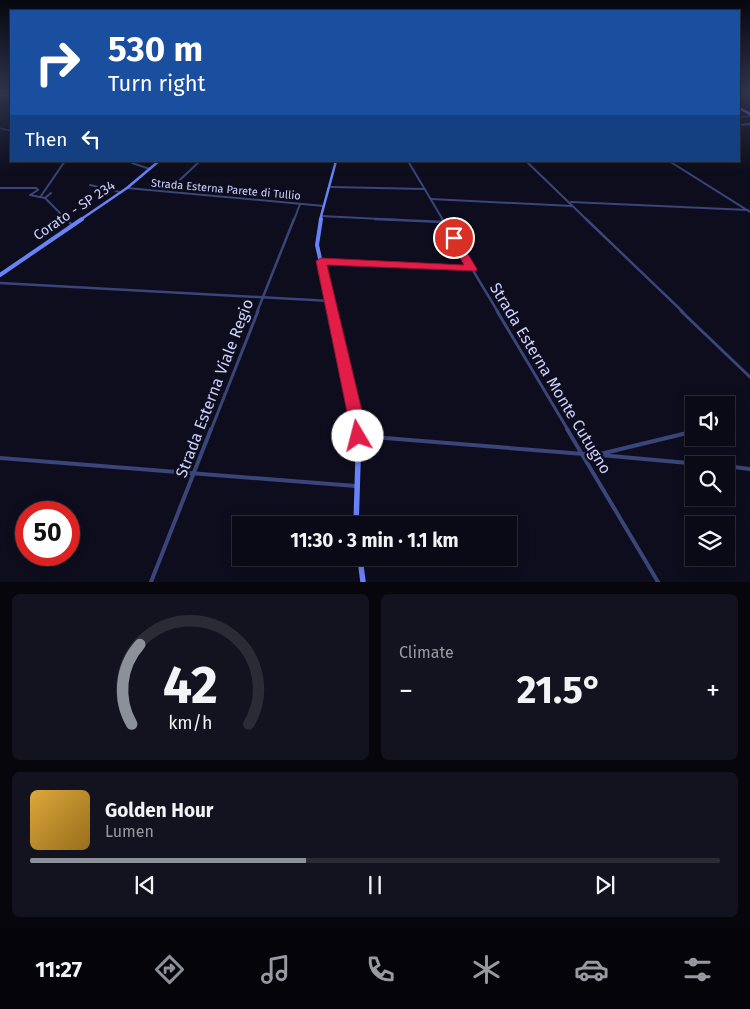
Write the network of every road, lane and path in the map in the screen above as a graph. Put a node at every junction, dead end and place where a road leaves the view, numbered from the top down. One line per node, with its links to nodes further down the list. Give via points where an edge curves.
1 (64, 162): 18 (street)
2 (158, 162): 9 (main road, Corato - SP 234)
3 (199, 162): 16 (street)
4 (336, 162): 11 (main road, via 331,171)
5 (409, 162): 14 (street, Strada Esterna Monte Cutugno)
6 (527, 162): 21 (street)
7 (672, 162): 25 (street)
8 (132, 163): 9 (street)
9 (150, 169): 13 (main road, Corato - SP 234)
10 (90, 185): 15 (street)
11 (331, 187): 14 (street); 23 (main road)
12 (0, 188): 18 (street, via 36,188 38,190 30,195)
13 (127, 188): 15 (main road, Corato - SP 234); 16 (street, Strada Esterna Parete di Tullio)
14 (425, 189): 20 (street, Strada Esterna Monte Cutugno)
15 (120, 192): 28 (main road, Corato - SP 234)
16 (168, 192): 22 (street, Strada Esterna Parete di Tullio)
17 (51, 193): 19 (street)
18 (41, 196): 19 (street)
19 (45, 198): 28 (street)
20 (431, 199): 24 (street); 27 (street, Strada Esterna Monte Cutugno)
21 (569, 202): 24 (street); 25 (street)
22 (300, 204): 23 (street, Strada Esterna Parete di Tullio); 33 (street, Strada Esterna Viale Regio)
23 (324, 206): 26 (main road)
24 (573, 206): 35 (street)
25 (749, 211)
26 (321, 216): 27 (street); 29 (main road, via 317,232)
27 (444, 222): 30 (street, Strada Esterna Monte Cutugno)
28 (72, 225): 31 (main road, Corato - SP 234)
29 (321, 261): 30 (street); 34 (main road)
30 (472, 269): 38 (street, Strada Esterna Monte Cutugno)
31 (0, 275)
32 (0, 283): 33 (street)
33 (262, 298): 34 (street); 44 (street, Strada Esterna Viale Regio)
34 (330, 301): 37 (main road, via 359,428)
35 (750, 377)
36 (685, 433): 39 (street)
37 (358, 436): 38 (street); 45 (main road)
38 (582, 454): 39 (street); 50 (street, Strada Esterna Monte Cutugno)
39 (596, 455): 41 (street)
40 (0, 458): 44 (street)
41 (685, 463)
42 (735, 467): 43 (street)
43 (750, 468)
44 (194, 473): 45 (street); 48 (street, Strada Esterna Viale Regio)
45 (356, 486): 46 (main road)
46 (356, 516)
47 (361, 566): 49 (main road)
48 (151, 582)
49 (363, 582)
50 (658, 582)

